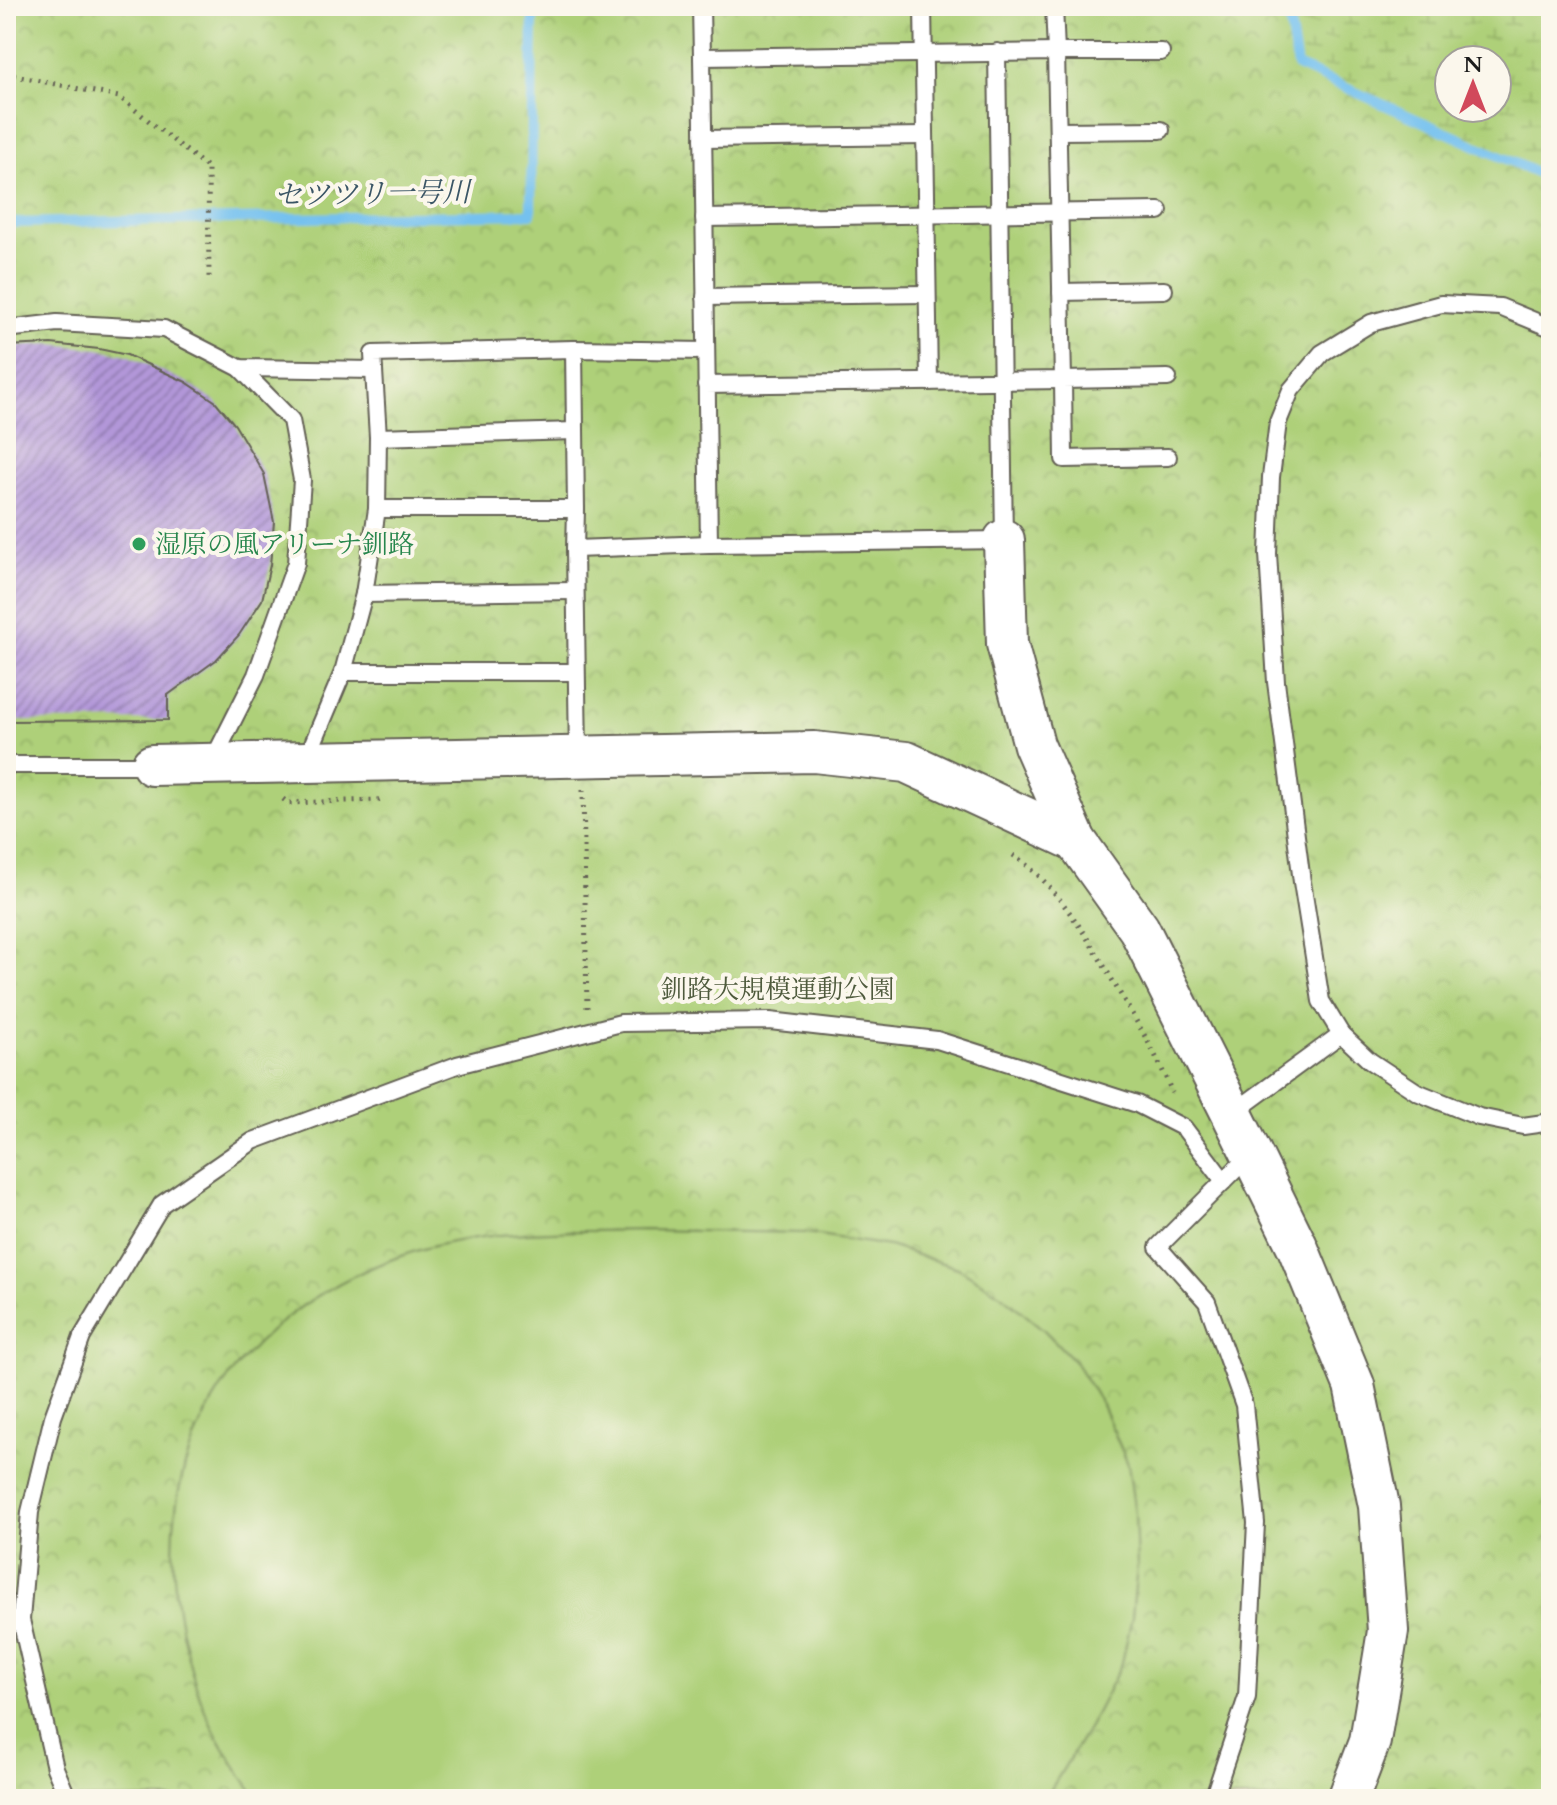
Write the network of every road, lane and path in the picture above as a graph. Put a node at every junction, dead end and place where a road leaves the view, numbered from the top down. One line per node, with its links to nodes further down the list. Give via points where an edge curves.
1 (701, 6): 8 (lane)
2 (923, 6): 7 (lane)
3 (1054, 6): 5 (lane)
4 (997, 52): 5 (lane); 7 (lane); 16 (lane)
5 (1056, 52): 6 (lane); 11 (lane)
6 (1161, 52)
7 (924, 53): 8 (lane); 12 (lane)
8 (702, 57): 13 (lane)
9 (6, 74): 19 (path, via 119,97 208,168)
10 (1161, 130): 11 (lane)
11 (1059, 131): 15 (lane)
12 (925, 136): 13 (lane); 17 (lane)
13 (703, 139): 18 (lane)
14 (1159, 211): 15 (lane)
15 (1060, 213): 16 (lane); 21 (lane)
16 (999, 214): 17 (lane); 32 (lane)
17 (927, 215): 18 (lane); 22 (lane)
18 (704, 218): 23 (lane)
19 (209, 277)
20 (1164, 290): 21 (lane)
21 (1061, 292): 31 (lane)
22 (927, 294): 23 (lane); 33 (lane)
23 (705, 297): 27 (lane)
24 (1551, 328): 57 (lane, via 1500,307 1441,304 1371,323 1322,353 1291,390 1278,422 1268,554 1276,682 1321,1001)
25 (6, 329): 28 (lane, via 57,323 164,329)
26 (574, 349): 27 (lane); 29 (lane, via 373,354); 35 (lane)
27 (706, 351): 34 (lane)
28 (240, 368): 29 (lane); 48 (lane, via 291,420 302,480 296,563 256,675)
29 (374, 370): 36 (lane)
30 (1168, 378): 31 (lane)
31 (1063, 380): 32 (lane); 37 (lane, via 1064,459)
32 (1002, 381): 33 (lane); 40 (lane)
33 (929, 382): 34 (lane)
34 (706, 385): 41 (lane)
35 (575, 431): 36 (lane); 39 (lane)
36 (378, 437): 38 (lane)
37 (1168, 457)
38 (377, 509): 39 (lane); 44 (lane)
39 (576, 509): 42 (lane)
40 (1004, 540): 41 (lane); 54 (street, via 1007,644 1034,745)
41 (709, 544): 42 (lane)
42 (575, 549): 43 (lane)
43 (574, 591): 44 (lane); 46 (lane)
44 (364, 594): 45 (lane)
45 (343, 672): 46 (lane); 47 (lane)
46 (576, 672): 51 (lane)
47 (305, 762): 48 (street); 51 (street)
48 (211, 763): 50 (street)
49 (6, 765): 50 (lane)
50 (152, 765)
51 (588, 773): 54 (street, via 814,752 906,762); 56 (path, via 583,789)
52 (280, 796): 53 (path, via 288,803)
53 (386, 796)
54 (1076, 841): 58 (street, via 1139,929)
55 (1004, 849): 60 (path, via 1027,864 1082,928 1160,1061)
56 (587, 1032): 60 (lane, via 621,1023 770,1021 937,1040 1137,1104); 63 (lane, via 457,1065 253,1141 162,1204 82,1337 53,1417 30,1512 21,1620 55,1768)
57 (1341, 1034): 58 (lane); 59 (lane, via 1417,1092 1479,1117 1523,1126)
58 (1232, 1114): 61 (street)
59 (1551, 1122)
60 (1184, 1128): 62 (lane)
61 (1251, 1154): 62 (lane); 65 (street, via 1297,1246 1354,1385 1379,1506 1388,1631 1370,1741)
62 (1224, 1181): 64 (lane, via 1158,1247 1207,1302 1244,1405 1256,1523 1247,1697)
63 (68, 1799)
64 (1213, 1799)
65 (1348, 1799)

